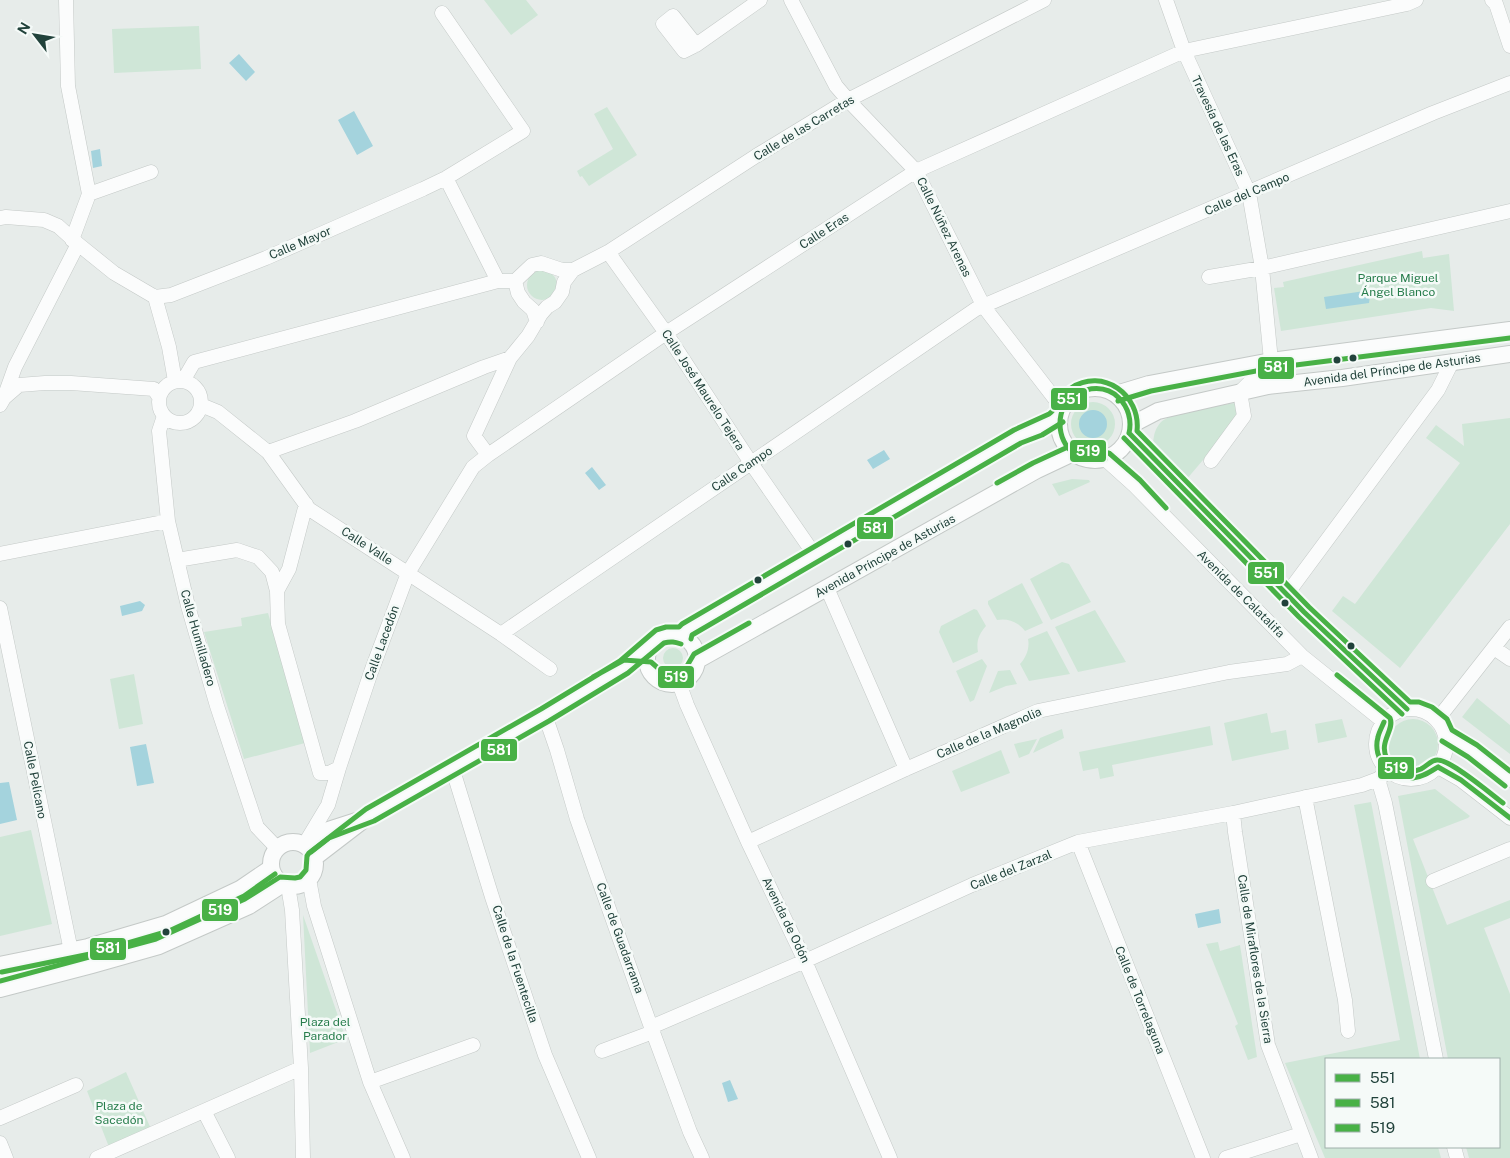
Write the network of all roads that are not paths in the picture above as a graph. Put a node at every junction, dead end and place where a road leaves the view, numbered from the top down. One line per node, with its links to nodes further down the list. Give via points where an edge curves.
1 (66, 0): 18 (street, via 68,86)
2 (760, 0): 9 (street)
3 (790, 0): 13 (street, Calle Núñez Arenas, via 836,86)
4 (1044, 0): 13 (street, Calle de las Carretas)
5 (1166, 0): 11 (street, Travesía de las Eras)
6 (1416, 0): 11 (street, Calle Eras)
7 (1492, 0): 10 (street)
8 (442, 13): 16 (street, Calle Mayor, via 523,131)
9 (696, 45)
10 (1510, 46)
11 (1184, 51): 14 (street, Calle Eras); 17 (street, Travesía de las Eras)
12 (1510, 83): 17 (street, Calle del Campo)
13 (848, 100): 14 (street, Calle Núñez Arenas); 22 (street, Calle de las Carretas)
14 (916, 171): 29 (street, Calle Núñez Arenas); 32 (street, Calle Eras)
15 (151, 172): 18 (street)
16 (446, 178): 26 (street); 28 (street, Calle Mayor, via 266,258 171,296)
17 (1249, 193): 23 (street, Travesía de las Eras); 29 (street, Calle del Campo)
18 (89, 194): 21 (street)
19 (1510, 211): 23 (street)
20 (0, 218): 21 (street, via 44,220 58,226)
21 (75, 242): 28 (street, via 114,273); 41 (street, via 15,367)
22 (608, 252): 24 (street, Calle de las Carretas); 32 (street, Calle José Maurelo Tejera)
23 (1262, 268): 25 (street); 35 (street, Travesía de las Eras)
24 (573, 270): 27 (street, via 541,263 532,265); 30 (street, via 556,302)
25 (1209, 277)
26 (498, 281): 27 (street); 37 (street, via 194,362)
27 (515, 281): 30 (street, via 518,293)
28 (155, 297): 37 (street)
29 (984, 306): 43 (street, Calle Núñez Arenas); 51 (street, Calle Campo)
30 (539, 318): 34 (street)
31 (1510, 330): 35 (street, Avenida del Príncipe de Asturias)
32 (666, 333): 48 (street, Calle Eras); 51 (street, Calle José Maurelo Tejera)
33 (1510, 354): 36 (street, Avenida del Príncipe de Asturias)
34 (510, 358): 46 (street, via 355,421); 48 (street, via 474,436)
35 (1271, 361): 38 (street); 39 (street, Avenida del Príncipe de Asturias, via 1149,384)
36 (1452, 362): 38 (street, Avenida del Príncipe de Asturias); 60 (street, via 1438,390)
37 (179, 381): 40 (street, via 167,386); 42 (street, via 193,385 200,394)
38 (1240, 392): 45 (street, Avenida del Príncipe de Asturias, via 1158,411); 50 (street, via 1244,416)
39 (1116, 394): 43 (street, via 1096,388 1086,389 1068,399); 45 (street, via 1129,414)
40 (159, 397): 41 (street, via 154,389 45,383 19,385); 44 (street, via 159,408)
41 (2, 402)
42 (201, 405): 44 (street, via 197,416 185,423 174,423); 46 (street, Calle Valle, via 218,412)
43 (1061, 412): 47 (street, via 1059,430); 55 (street, via 1039,428 1018,436)
44 (164, 416): 53 (street, Calle Humilladero, via 159,431)
45 (1130, 429): 49 (street, via 1120,449); 60 (street)
46 (268, 452): 52 (street, Calle Valle)
47 (1073, 453): 49 (street, via 1088,460); 58 (street, Avenida Príncipe de Asturias)
48 (488, 455): 57 (street, Calle Lacedón, via 473,467)
49 (1105, 458): 67 (street, Avenida de Calatalifa)
50 (1211, 461)
51 (751, 463): 55 (street, Calle José Maurelo Tejera); 63 (street, Calle Campo)
52 (306, 504): 57 (street, Calle Valle); 59 (street, via 289,569)
53 (168, 521): 54 (street); 56 (street, Calle Humilladero)
54 (0, 554)
55 (814, 554): 64 (street, via 686,630)
56 (177, 560): 59 (street, via 238,550 258,557 272,572); 93 (street, Calle Humilladero, via 215,697 257,827)
57 (408, 573): 63 (street, Calle Valle); 81 (street, Calle Lacedón)
58 (827, 588): 69 (street, Avenida Príncipe de Asturias); 82 (street)
59 (277, 590): 81 (street, via 278,624 320,773)
60 (1287, 594): 74 (street)
61 (0, 608): 100 (street, Calle Pelícano)
62 (1510, 627): 66 (street)
63 (501, 634): 71 (street, Calle Valle)
64 (684, 636): 65 (street, via 667,634); 69 (street, via 694,646)
65 (654, 643): 70 (street); 72 (street, via 648,655)
66 (1494, 648): 68 (street); 76 (street)
67 (1302, 656): 77 (street, Avenida de Calatalifa); 82 (street, Calle de la Magnolia, via 1287,664 1220,674 1038,711)
68 (1510, 659)
69 (698, 660): 73 (street, via 692,675)
70 (624, 667): 72 (street); 75 (street)
71 (550, 669)
72 (649, 669): 73 (street, via 665,683)
73 (679, 683): 91 (street, Avenida de Odón)
74 (1407, 709): 76 (street, via 1418,709); 77 (street, via 1398,711)
75 (545, 714): 79 (street); 104 (street, Calle de Guadarrama, via 577,819)
76 (1437, 720): 78 (street)
77 (1384, 722): 83 (street, via 1376,742)
78 (1446, 735): 80 (street, via 1444,758); 84 (street)
79 (452, 767): 88 (street); 121 (street, Calle de la Fuentecilla, via 545,1054)
80 (1438, 767): 83 (street, via 1430,775 1414,780); 89 (street, via 1461,780)
81 (339, 768): 86 (street, Calle Lacedón)
82 (906, 769): 91 (street, Calle de la Magnolia)
83 (1383, 775): 85 (street, Calle del Zarzal, via 1362,785); 108 (street, via 1386,811)
84 (1510, 780)
85 (1305, 797): 87 (street, Calle del Zarzal); 105 (street, via 1345,1000)
86 (328, 805): 90 (street); 95 (street, Calle Lacedón)
87 (1233, 814): 92 (street, Calle del Zarzal); 114 (street, Calle de Miraflores de la Sierra, via 1268,1045)
88 (370, 815): 90 (street); 95 (street)
89 (1510, 818)
90 (346, 824): 95 (street, via 325,831)
91 (748, 842): 101 (street, Avenida de Odón)
92 (1078, 842): 101 (street, Calle del Zarzal, via 972,885); 124 (street, Calle de Torrelaguna)
93 (277, 848): 95 (street, via 296,842); 96 (street, via 270,861)
94 (1510, 849): 98 (street)
95 (308, 850): 97 (street, via 314,866)
96 (271, 868): 99 (street, via 273,875); 100 (street, via 240,889 166,924)
97 (309, 879): 99 (street, via 303,884); 110 (street, via 314,906)
98 (1433, 881)
99 (286, 885): 103 (street, via 249,906 159,946); 109 (street, via 292,910)
100 (71, 951): 102 (street)
101 (805, 961): 104 (street, Calle del Zarzal); 123 (street, Avenida de Odón)
102 (0, 965)
103 (0, 989)
104 (652, 1030): 107 (street, Calle del Zarzal); 122 (street, Calle de Guadarrama)
105 (1348, 1031)
106 (473, 1045): 110 (street)
107 (602, 1051)
108 (1436, 1058)
109 (301, 1068): 112 (street); 116 (street)
110 (370, 1082): 120 (street)
111 (76, 1084): 113 (street)
112 (204, 1111): 118 (street); 119 (street)
113 (0, 1118)
114 (1301, 1134): 125 (street); 126 (street, Calle de Miraflores de la Sierra)
115 (0, 1143): 117 (street)
116 (299, 1156)
117 (6, 1158)
118 (97, 1158)
119 (228, 1158)
120 (403, 1158)
121 (589, 1158)
122 (702, 1158)
123 (890, 1158)
124 (1203, 1158)
125 (1226, 1158)
126 (1311, 1158)

